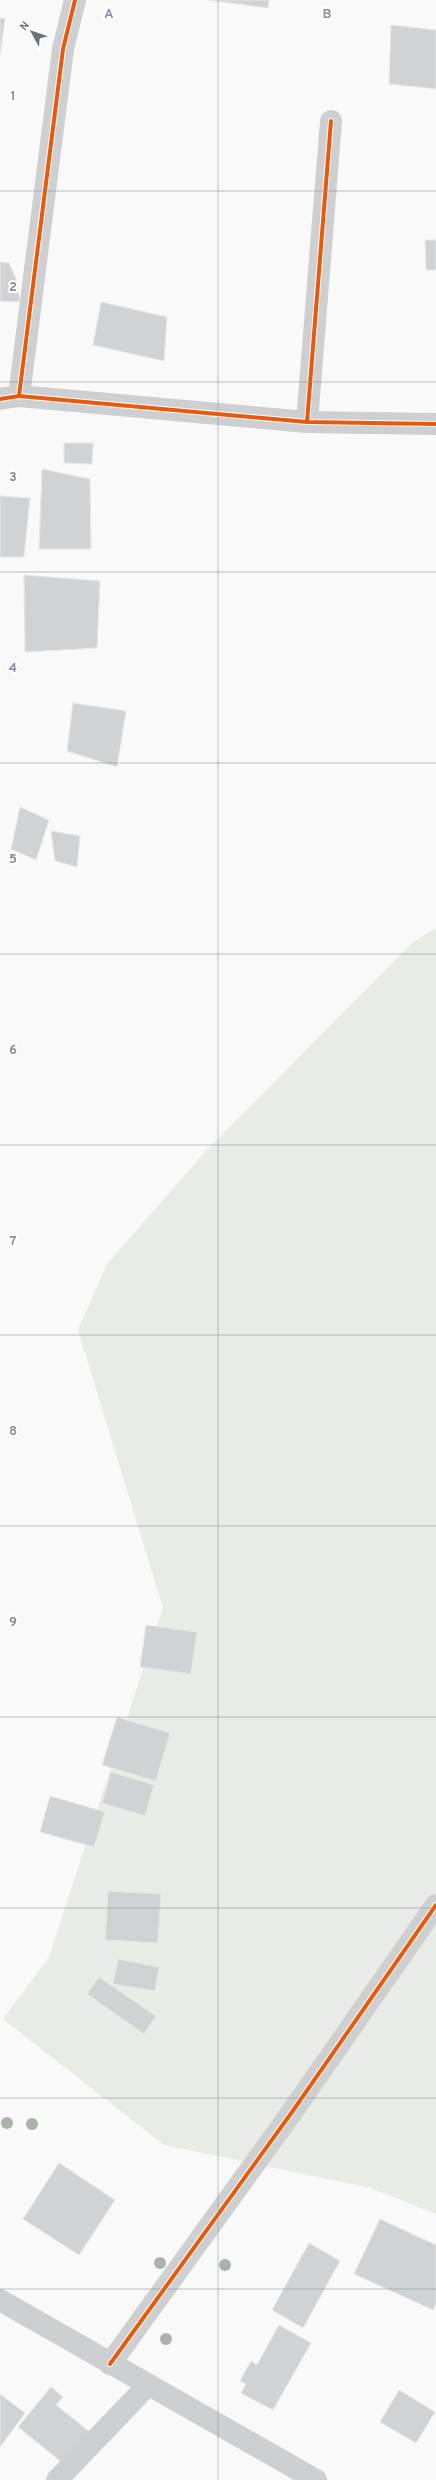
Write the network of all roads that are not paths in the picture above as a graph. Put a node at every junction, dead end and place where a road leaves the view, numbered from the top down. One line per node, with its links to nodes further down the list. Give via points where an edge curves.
1 (75, 0): 3 (street, via 63,49)
2 (331, 122): 4 (street)
3 (10, 397): 4 (street)
4 (307, 422): 5 (street)
5 (436, 424)
6 (436, 1905): 8 (street, via 292,2112)
7 (0, 2300): 8 (street)
8 (110, 2364): 9 (street)
9 (148, 2385): 10 (street); 11 (street)
10 (57, 2480)
11 (316, 2480)

